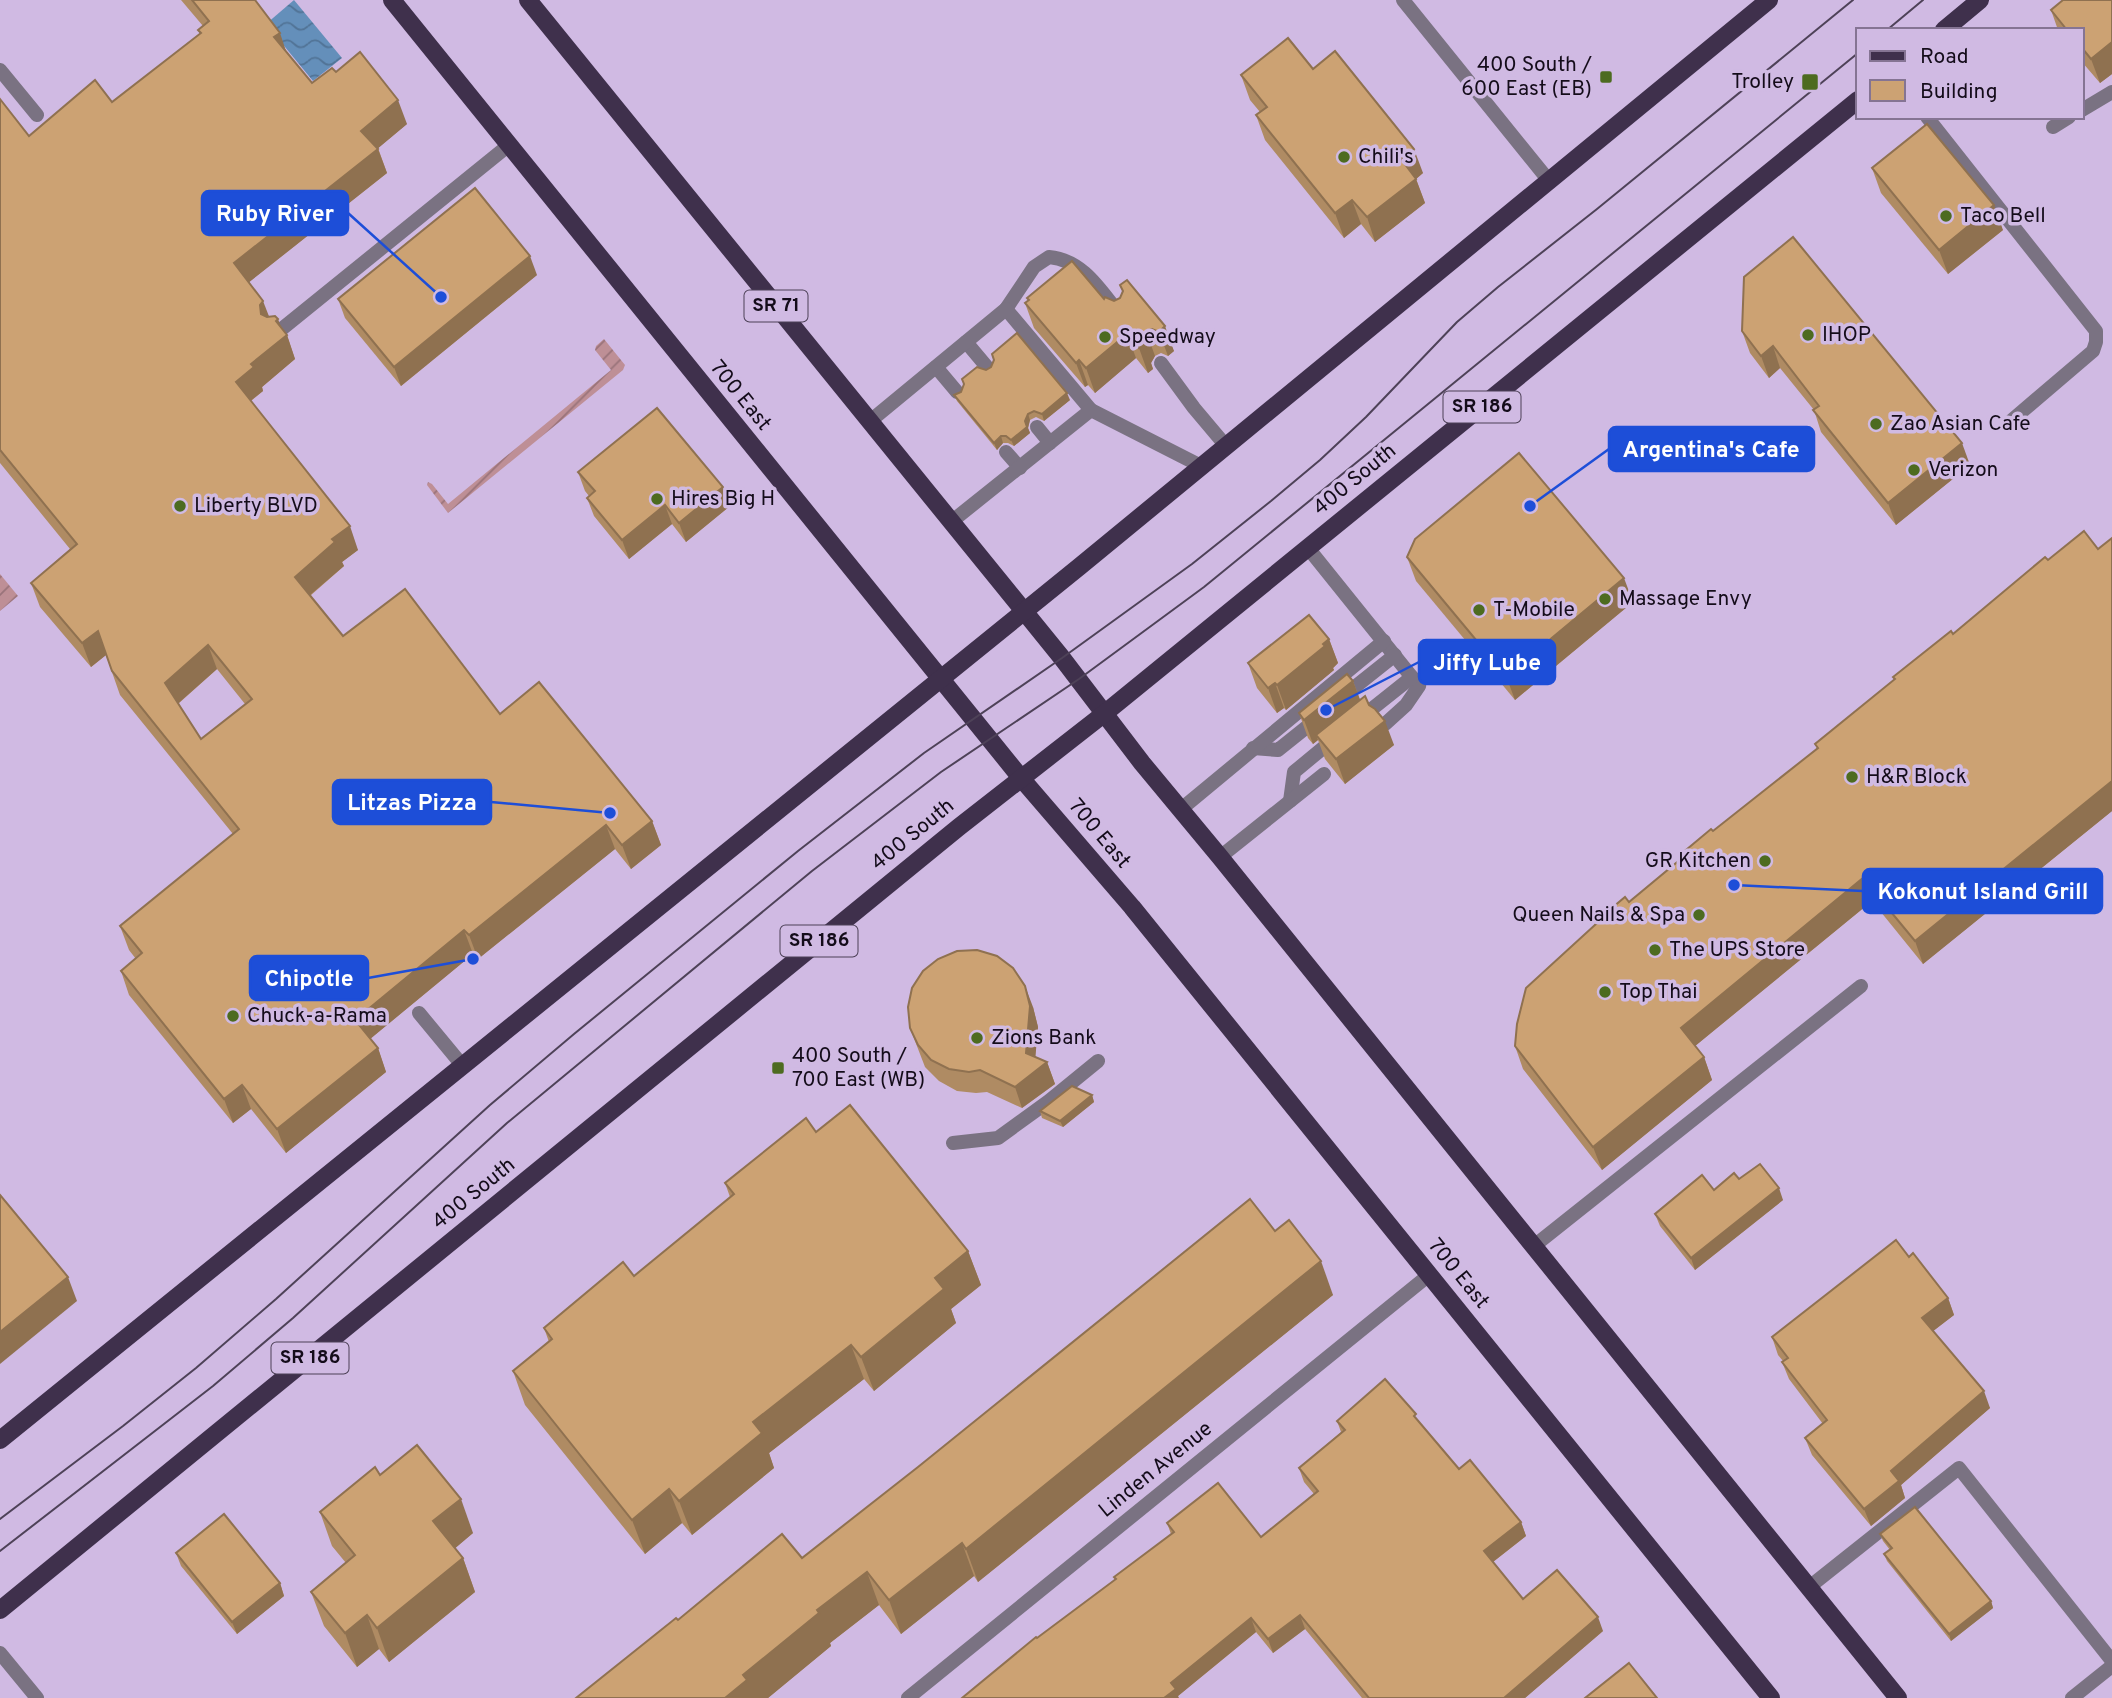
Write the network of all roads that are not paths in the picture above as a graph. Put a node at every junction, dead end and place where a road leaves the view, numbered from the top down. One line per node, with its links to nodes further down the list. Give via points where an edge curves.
1 (392, 0): 15 (main road, 700 East)
2 (528, 0): 27 (main road, SR 71)
3 (1403, 0): 16 (street)
4 (1769, 0): 16 (main road)
5 (1980, 0): 6 (main road)
6 (1946, 28)
7 (0, 70): 11 (street)
8 (2112, 92): 10 (street)
9 (1856, 102): 35 (main road, 400 South / SR 186)
10 (2084, 109)
11 (37, 116)
12 (1929, 119): 26 (street, via 2096,331 2093,351)
13 (2066, 119): 14 (street)
14 (2053, 127)
15 (509, 145): 19 (street); 40 (main road, 700 East)
16 (1550, 181): 30 (main road)
17 (1006, 309): 18 (street, via 1034,267 1049,257 1079,267); 20 (street); 25 (street)
18 (1122, 316)
19 (278, 332)
20 (966, 342): 22 (street); 23 (street)
21 (1161, 363): 30 (street)
22 (936, 367): 24 (street); 27 (street)
23 (987, 367)
24 (957, 392)
25 (1091, 410): 29 (street); 33 (street)
26 (2012, 421)
27 (869, 422): 34 (main road, SR 71)
28 (1037, 427): 29 (street)
29 (1050, 443): 32 (street)
30 (1226, 446): 33 (main road)
31 (1006, 452): 32 (street)
32 (1020, 467): 34 (street)
33 (1201, 467): 36 (main road)
34 (951, 523): 36 (main road, SR 71)
35 (1308, 548): 37 (street); 41 (main road, 400 South / SR 186)
36 (1023, 612): 40 (main road); 41 (main road, SR 71)
37 (1384, 641): 38 (street); 43 (street)
38 (1395, 655): 39 (street); 43 (street, via 1278,750)
39 (1412, 677): 42 (street, via 1419,686); 46 (street, via 1294,772)
40 (941, 679): 45 (main road, 700 East); 52 (main road)
41 (1105, 713): 45 (main road, 400 South / SR 186); 47 (main road)
42 (1385, 724)
43 (1253, 748): 47 (street)
44 (1324, 774): 46 (street)
45 (1021, 778): 55 (main road, 700 East, via 1132,907); 58 (main road, 400 South / SR 186)
46 (1290, 801): 48 (street)
47 (1180, 810): 48 (main road)
48 (1220, 857): 54 (main road)
49 (1861, 986): 54 (street)
50 (419, 1013): 52 (street)
51 (1098, 1061): 53 (street, via 998,1138)
52 (461, 1065): 56 (main road)
53 (953, 1143)
54 (1534, 1246): 57 (main road)
55 (1430, 1275): 62 (street, Linden Avenue); 63 (main road, 700 East)
56 (0, 1440)
57 (1808, 1588): 60 (street, via 1959,1468); 64 (main road)
58 (0, 1609)
59 (0, 1653): 61 (street)
60 (2112, 1663): 65 (street)
61 (37, 1698)
62 (908, 1698)
63 (1771, 1698)
64 (1898, 1698)
65 (2072, 1698)

